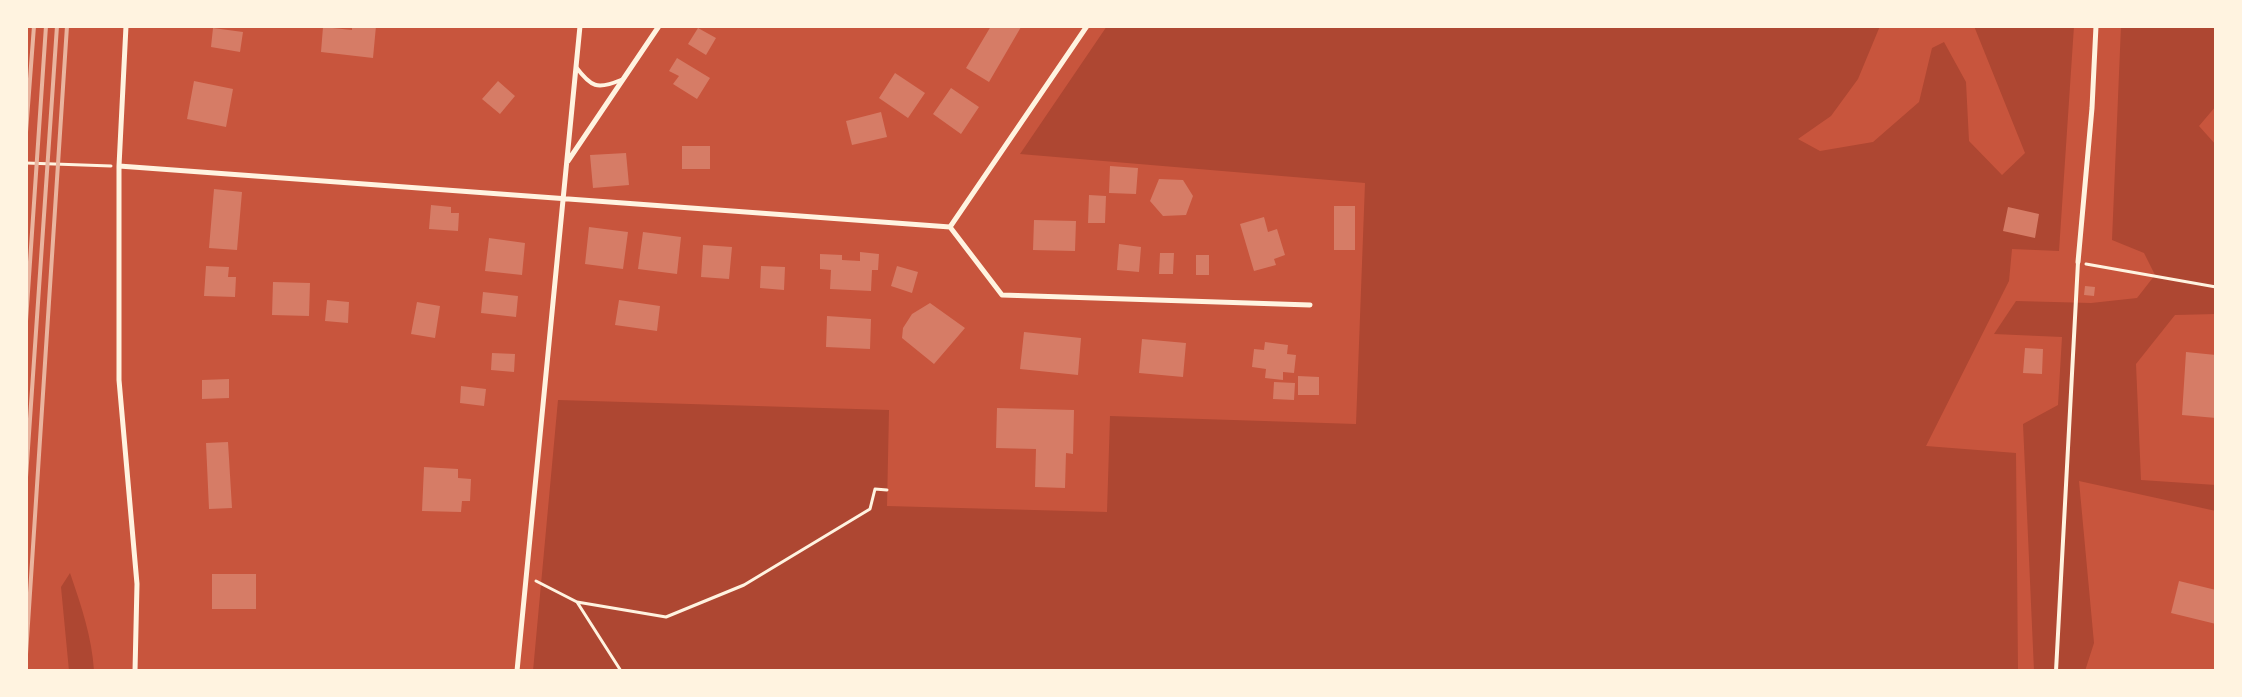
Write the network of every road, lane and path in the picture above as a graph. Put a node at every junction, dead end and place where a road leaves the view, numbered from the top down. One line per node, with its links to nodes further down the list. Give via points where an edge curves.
1 (126, 26): 10 (street)
2 (580, 26): 6 (street)
3 (659, 26): 7 (street)
4 (1087, 26): 12 (street)
5 (2096, 26): 13 (street)
6 (576, 67): 7 (lane, via 595,86); 9 (street)
7 (621, 80): 9 (street)
8 (26, 163): 10 (path)
9 (566, 163): 11 (street)
10 (119, 166): 11 (street); 19 (street, via 119,380 137,584)
11 (562, 198): 12 (street); 17 (street)
12 (950, 227): 15 (street, via 1002,295)
13 (2078, 262): 14 (path); 22 (lane)
14 (2216, 287)
15 (1310, 305)
16 (887, 490): 18 (path, via 875,489 870,509 744,585 666,617)
17 (526, 576): 18 (path); 20 (street)
18 (577, 602): 21 (path)
19 (135, 671)
20 (517, 671)
21 (622, 671)
22 (2056, 671)

